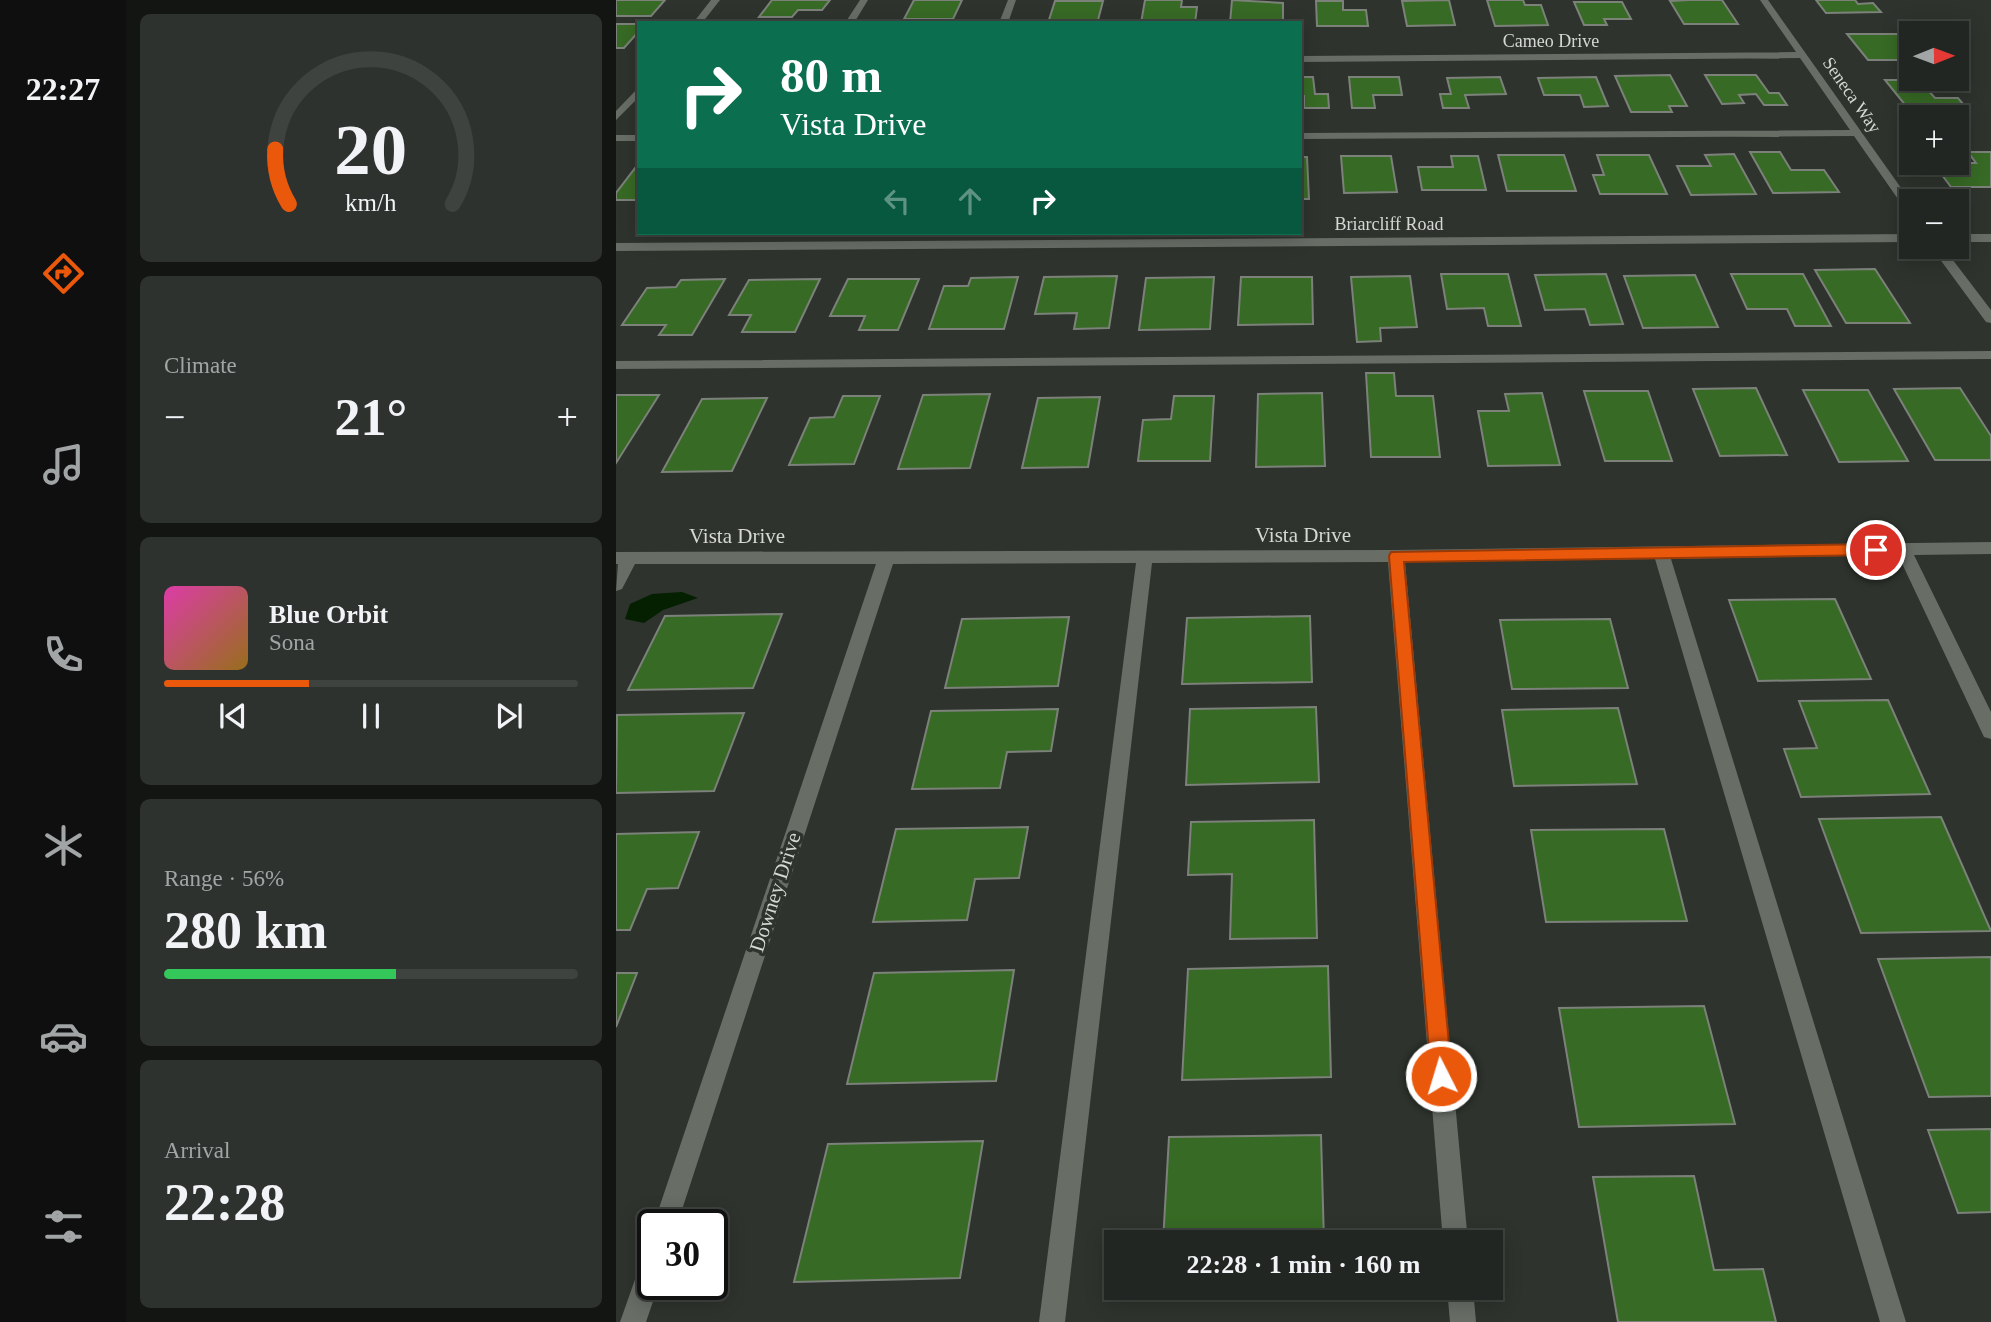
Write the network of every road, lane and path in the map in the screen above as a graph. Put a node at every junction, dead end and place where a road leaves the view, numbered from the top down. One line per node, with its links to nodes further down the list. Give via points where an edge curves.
1 (716, 0): 5 (street)
2 (864, 0): 6 (street)
3 (1012, 0): 7 (street)
4 (1764, 0): 8 (street, Seneca Way)
5 (698, 21)
6 (850, 21)
7 (1004, 21)
8 (1802, 55): 9 (street, Cameo Drive); 12 (street, Seneca Way)
9 (1302, 59)
10 (637, 92): 11 (street)
11 (616, 117)
12 (1857, 133): 13 (street); 16 (street, Seneca Way)
13 (1302, 136)
14 (616, 138): 15 (street)
15 (637, 138)
16 (1899, 193)
17 (1899, 238): 20 (street, Briarcliff Road)
18 (1969, 238): 19 (street)
19 (1991, 238)
20 (616, 247)
21 (1946, 259): 22 (street)
22 (1991, 319)
23 (1991, 355): 24 (street)
24 (616, 365)
25 (1991, 548): 26 (street, Vista Drive)
26 (1903, 549): 27 (street, Vista Drive); 33 (street)
27 (1661, 552): 28 (street, Vista Drive); 41 (street)
28 (1396, 556): 29 (street, Vista Drive); 35 (street)
29 (1145, 557): 31 (street, Vista Drive); 39 (street)
30 (623, 558): 31 (street, Vista Drive); 32 (street)
31 (886, 559): 34 (street, Downey Drive)
32 (616, 583)
33 (1991, 731)
34 (670, 1209)
35 (1455, 1230)
36 (640, 1300): 38 (street)
37 (1461, 1300): 40 (street)
38 (633, 1322)
39 (1052, 1322)
40 (1463, 1322)
41 (1893, 1322)

